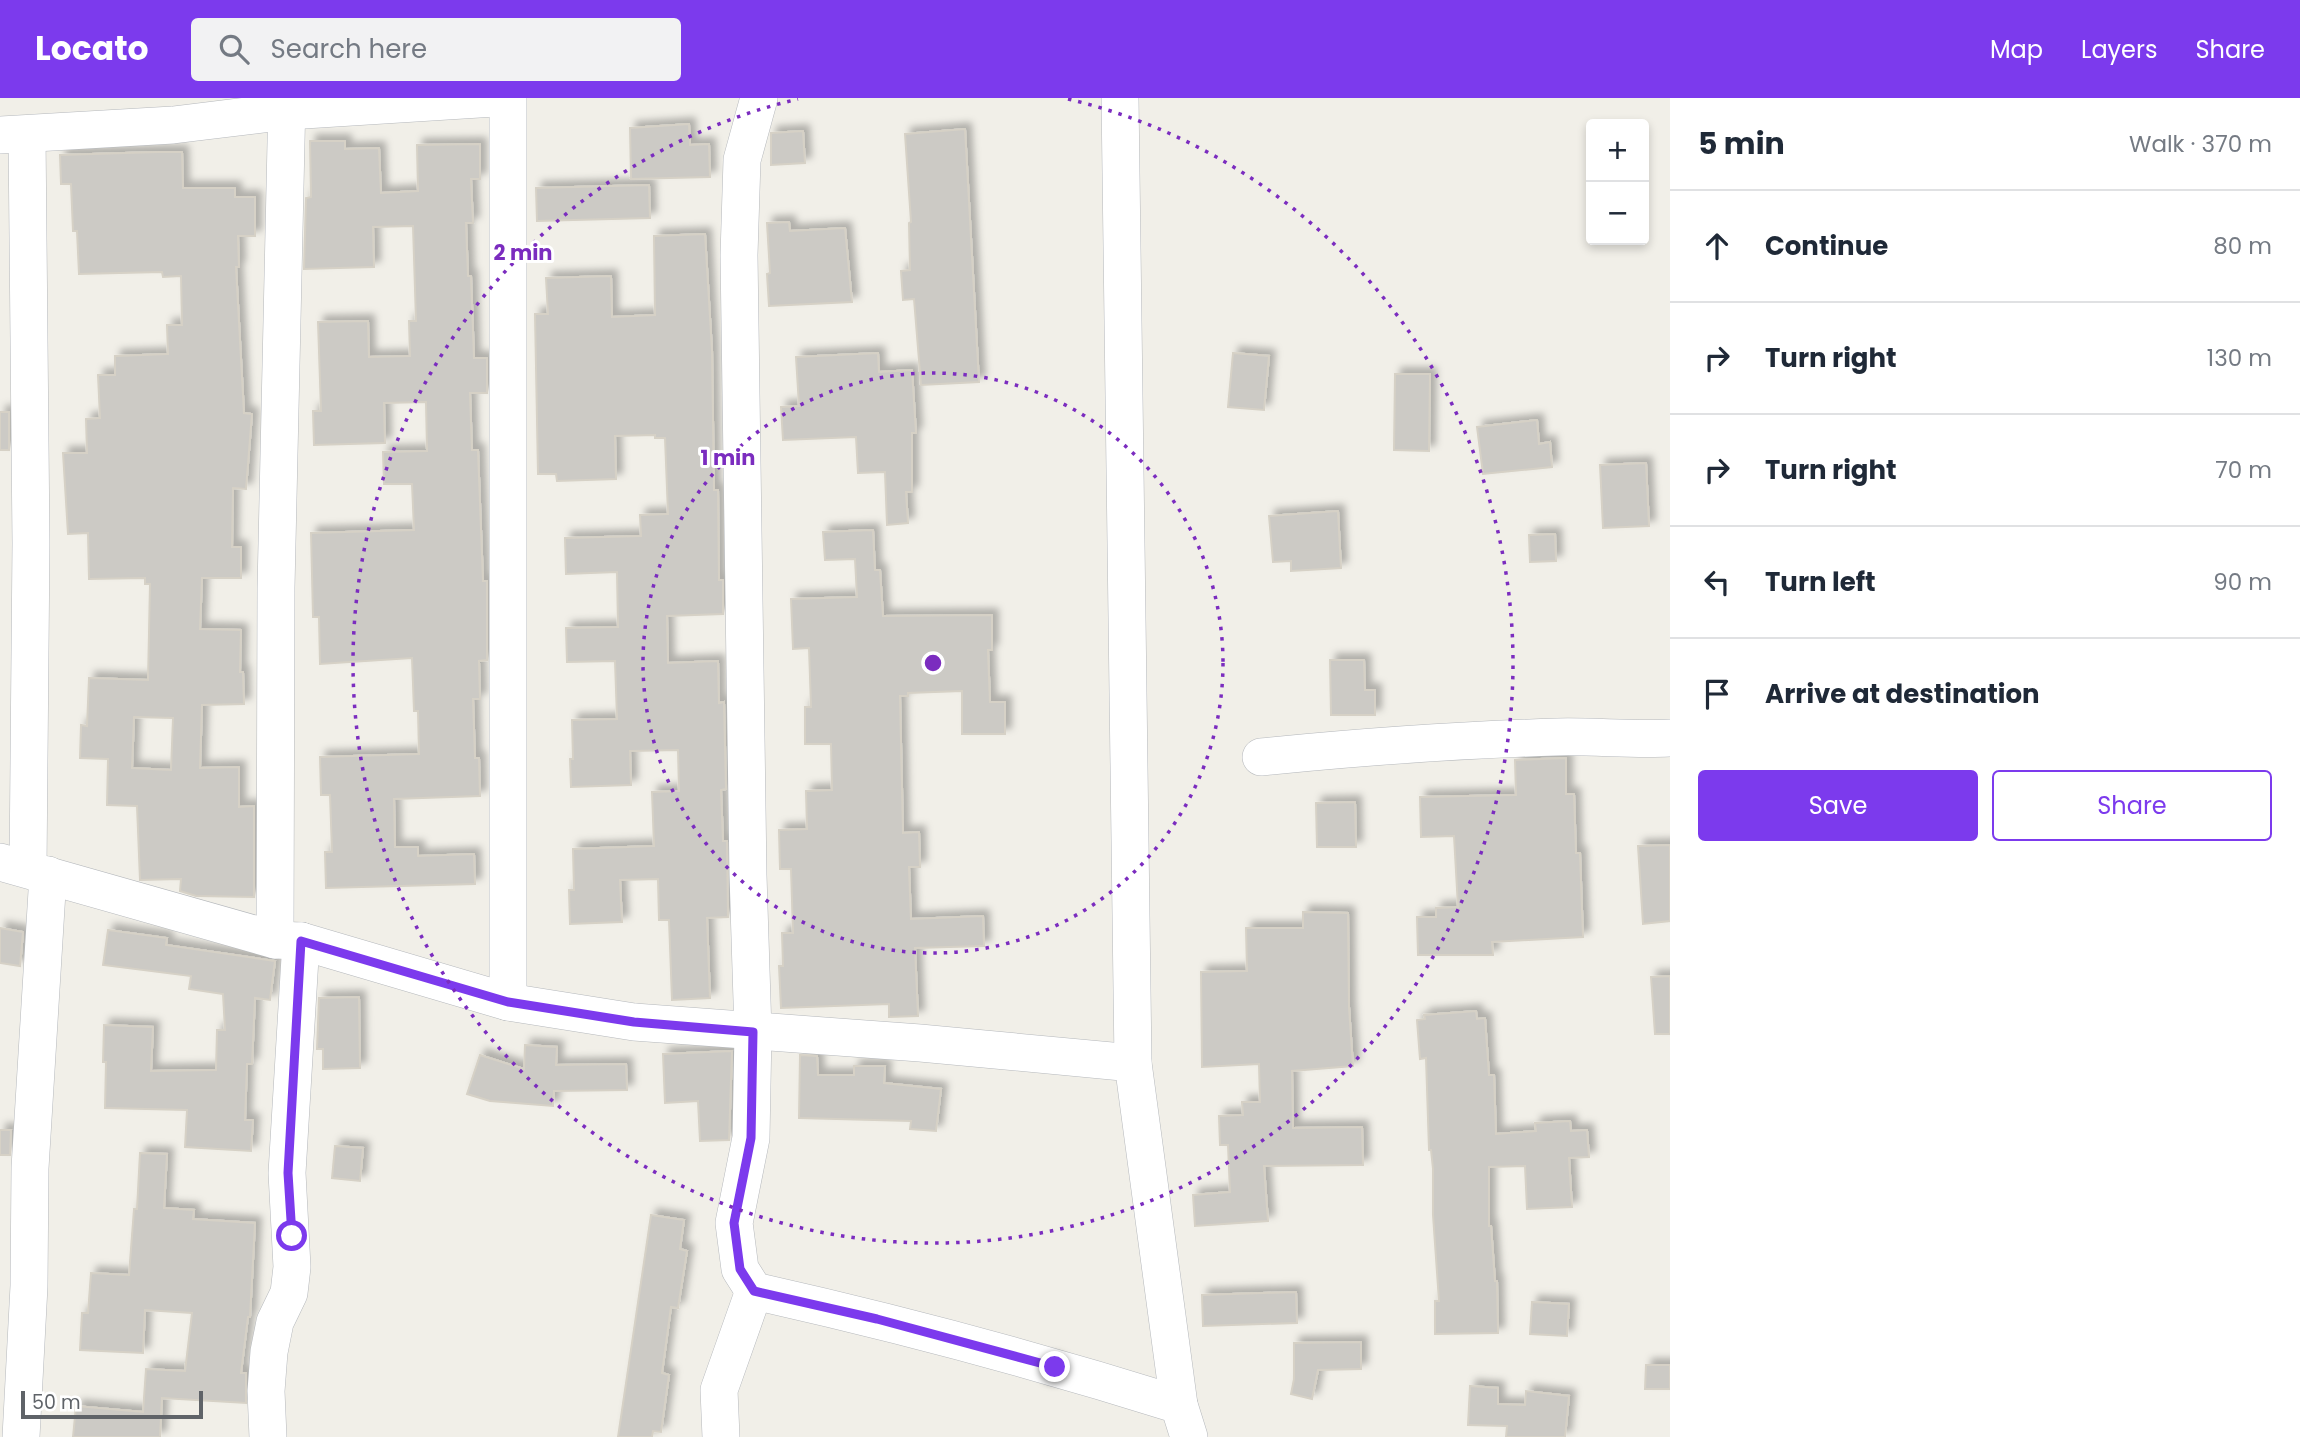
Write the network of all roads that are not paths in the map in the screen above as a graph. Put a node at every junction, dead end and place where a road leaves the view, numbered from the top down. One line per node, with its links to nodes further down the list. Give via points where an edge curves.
1 (495, 98): 5 (street)
2 (508, 98): 11 (street)
3 (758, 98): 12 (street, via 742,160 739,255)
4 (1120, 98): 13 (street)
5 (287, 105): 6 (street, via 173,125); 10 (street, via 276,588)
6 (14, 135): 9 (street, via 31,544)
7 (1670, 738): 8 (street, via 1476,740)
8 (1261, 757)
9 (25, 869): 10 (street); 16 (street, via 30,1168)
10 (288, 941): 11 (street); 17 (street, via 292,1267 289,1293 275,1322 269,1352)
11 (508, 1002): 12 (street, via 634,1022)
12 (753, 1032): 13 (street); 14 (street, via 751,1138 734,1223 740,1269)
13 (1133, 1063): 15 (street)
14 (754, 1291): 15 (street, via 1055,1367); 18 (street, via 719,1390)
15 (1184, 1421)
16 (21, 1437)
17 (268, 1437)
18 (721, 1437)

